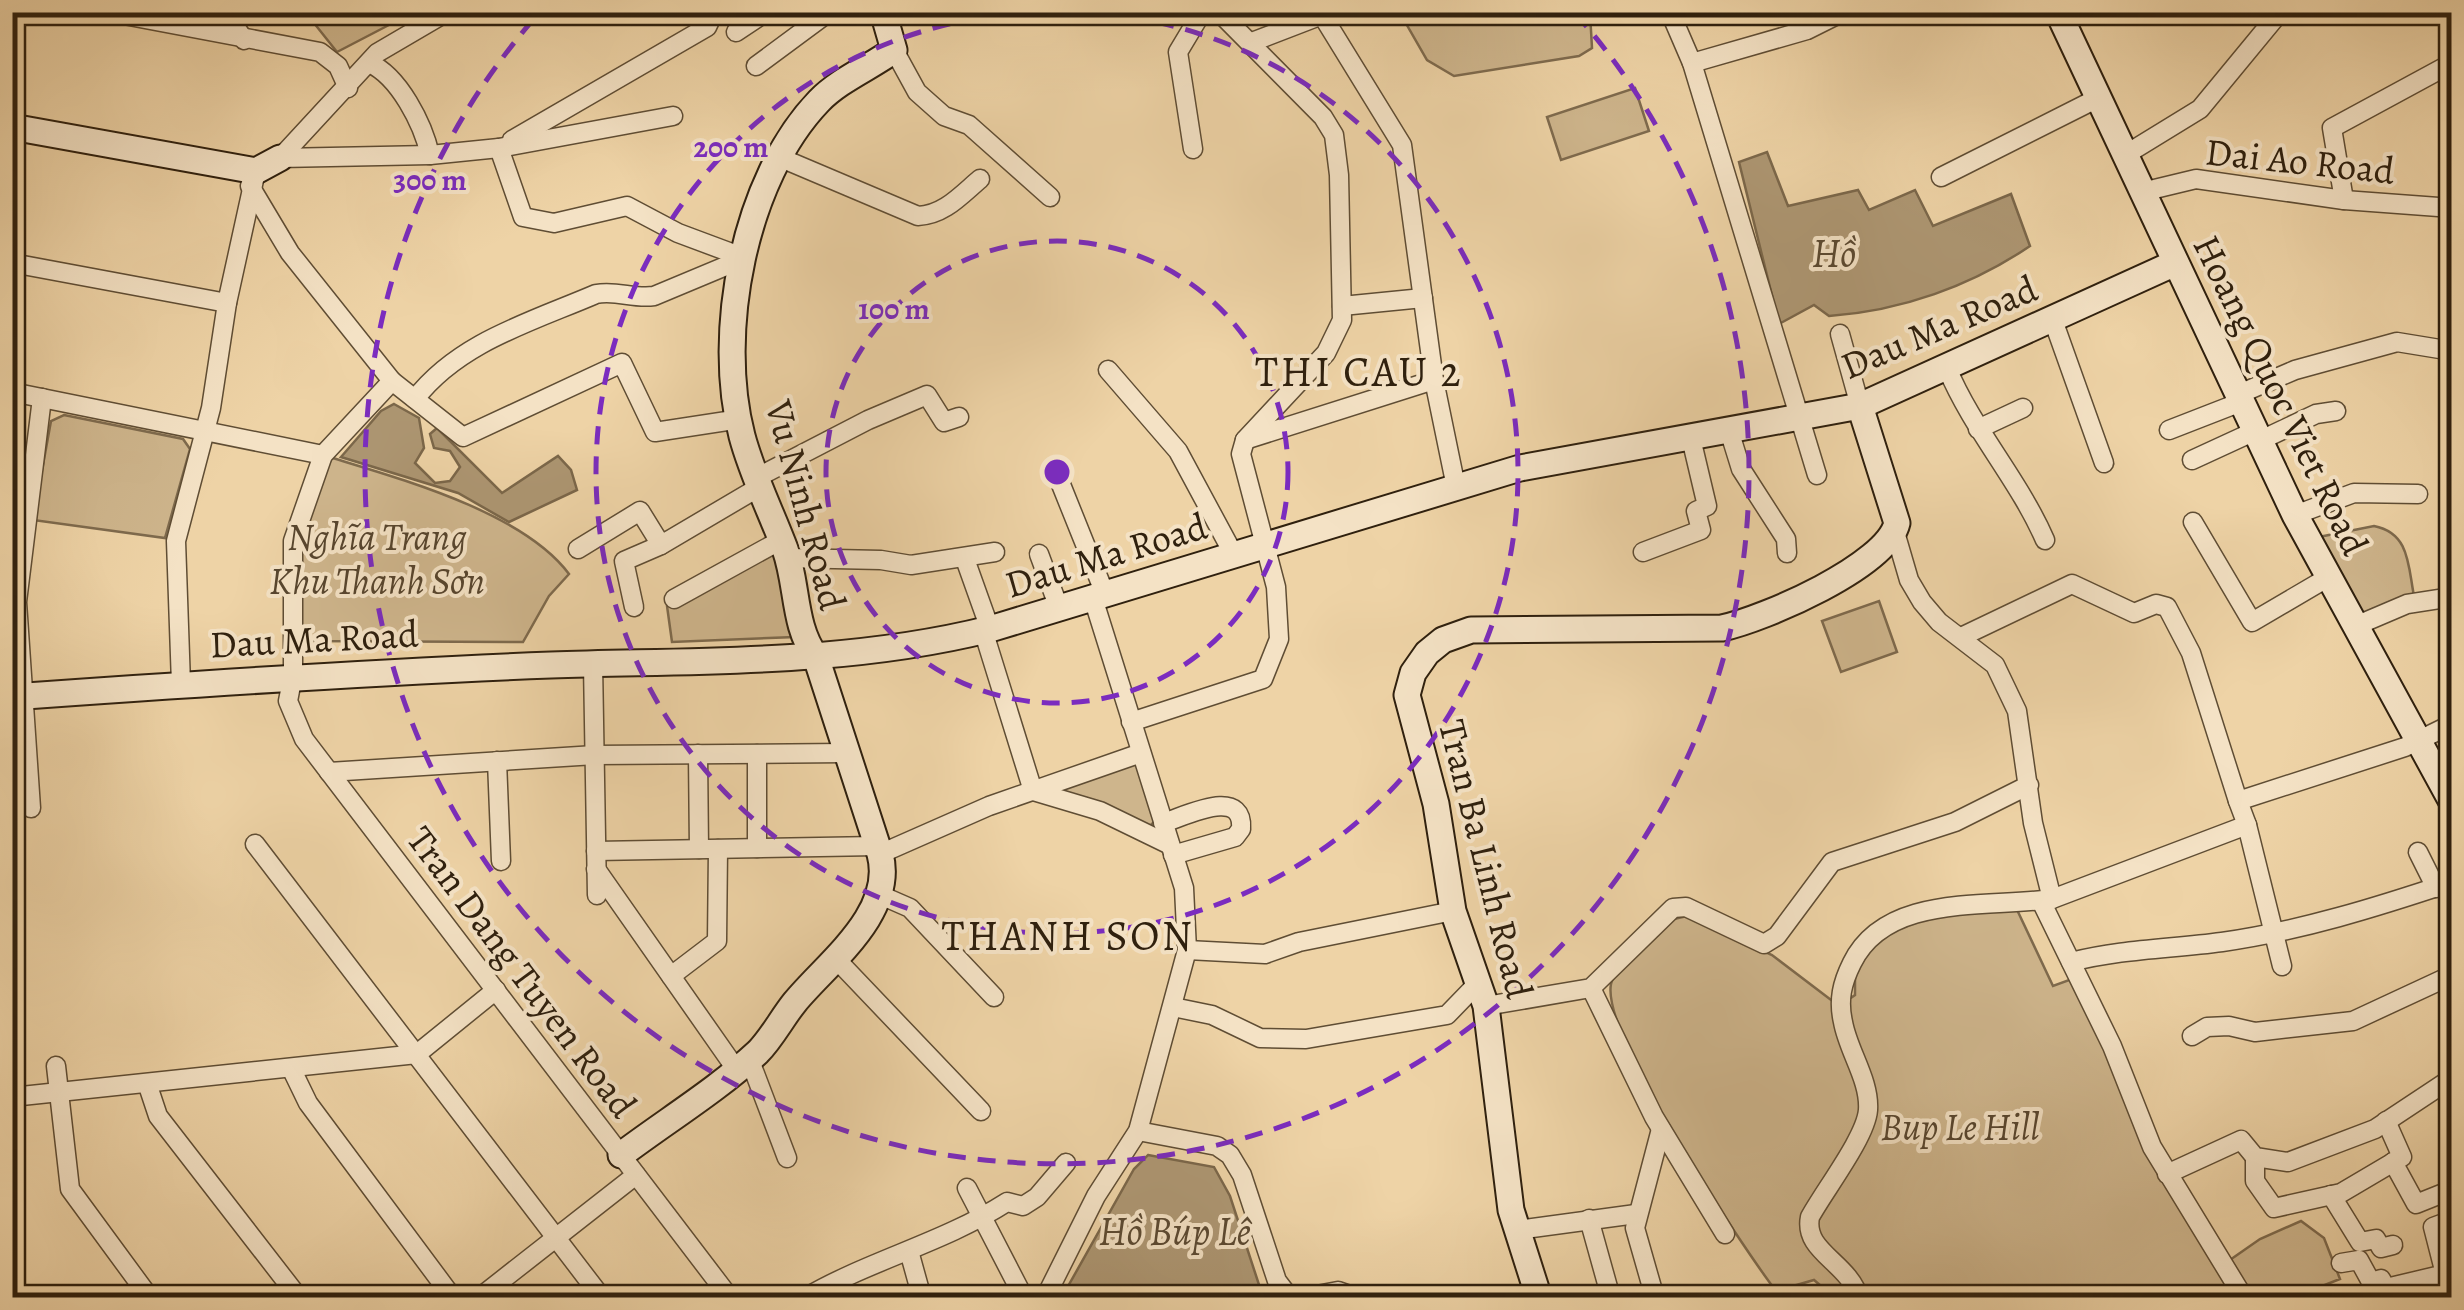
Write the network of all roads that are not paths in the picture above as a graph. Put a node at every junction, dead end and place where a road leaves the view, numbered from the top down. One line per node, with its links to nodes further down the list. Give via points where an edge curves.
1 (108, 12): 16 (street)
2 (226, 12): 16 (street)
3 (446, 12): 19 (street)
4 (714, 12): 27 (street, via 707,26)
5 (766, 12): 15 (street)
6 (828, 12): 22 (street)
7 (883, 12): 18 (street)
8 (1202, 12): 28 (street, via 1178,52)
9 (1219, 12): 17 (street)
10 (1670, 12): 20 (street)
11 (1843, 12): 20 (street, via 1807,30)
12 (2058, 12): 24 (street, Hoang Quoc Viet Road)
13 (2280, 12): 30 (street, via 2200,109)
14 (1322, 15): 17 (street); 43 (street, via 1402,145)
15 (736, 32)
16 (244, 40): 23 (street, via 320,52 338,66)
17 (1252, 42): 45 (street, via 1334,135)
18 (894, 50): 32 (street, Vu Ninh Road, via 823,97); 37 (street, via 917,92 944,116 969,125)
19 (369, 63): 23 (street); 29 (street, via 402,95)
20 (1692, 63): 60 (street)
21 (2452, 64): 38 (street, via 2332,128)
22 (756, 66)
23 (348, 88): 31 (street)
24 (2098, 98): 30 (street, Hoang Quoc Viet Road); 33 (street)
25 (673, 116): 27 (street)
26 (12, 127): 34 (street)
27 (499, 148): 29 (street); 40 (street, via 523,216 554,223 627,206)
28 (1194, 148)
29 (430, 155): 31 (street)
30 (2125, 155): 36 (street, Hoang Quoc Viet Road)
31 (280, 158): 34 (street)
32 (781, 158): 35 (street, via 918,216 948,207); 40 (street, Vu Ninh Road, via 754,210)
33 (1941, 177)
34 (253, 179): 44 (street); 51 (street, via 290,253)
35 (980, 179)
36 (2142, 192): 38 (street, Dai Ao Road, via 2196,179); 41 (street, Hoang Quoc Viet Road)
37 (1050, 197)
38 (2344, 200): 39 (street, Dai Ao Road)
39 (2452, 208)
40 (745, 258): 56 (street, via 654,296 596,294 476,346 440,369); 62 (street, Vu Ninh Road, via 730,340)
41 (2175, 262): 46 (street, Dau Ma Road); 55 (street, Hoang Quoc Viet Road)
42 (12, 263): 44 (street)
43 (1423, 298): 45 (street); 52 (street)
44 (226, 302): 65 (street)
45 (1342, 306): 69 (street, via 1326,353)
46 (2053, 320): 49 (street, Dau Ma Road); 72 (street)
47 (1840, 334): 57 (street)
48 (2452, 351): 55 (street, via 2396,342 2295,370)
49 (1947, 368): 57 (street, Dau Ma Road); 64 (street)
50 (1108, 370): 90 (street, via 1178,450)
51 (392, 380): 56 (street); 70 (street)
52 (1434, 380): 69 (street); 76 (street)
53 (12, 392): 54 (street)
54 (42, 398): 65 (street); 105 (street, via 16,602)
55 (2239, 398): 66 (street); 68 (street, Hoang Quoc Viet Road)
56 (414, 399): 62 (street, via 463,438 622,364 655,432)
57 (1860, 406): 60 (street, Dau Ma Road); 80 (street, via 1895,511)
58 (2023, 408): 64 (street)
59 (2336, 412): 68 (street)
60 (1802, 416): 63 (street, Dau Ma Road); 73 (street)
61 (959, 417): 74 (street, via 944,422 927,395 877,415)
62 (740, 419): 74 (street, Vu Ninh Road)
63 (1728, 428): 67 (street, Dau Ma Road); 89 (street, via 1741,469 1786,540)
64 (1978, 429): 81 (street)
65 (205, 430): 70 (street); 104 (street, via 175,552)
66 (2168, 430)
67 (1690, 434): 76 (street, Dau Ma Road); 87 (street, via 1707,506 1696,511 1701,530)
68 (2257, 436): 71 (street); 78 (street, Hoang Quoc Viet Road)
69 (1245, 440): 83 (street, via 1243,476)
70 (324, 455): 103 (street, Tran Dang Tuyen Road, via 293,541)
71 (2192, 460)
72 (2104, 463)
73 (1817, 476)
74 (759, 482): 82 (street); 84 (street, Vu Ninh Road)
75 (1060, 482): 93 (street)
76 (1456, 487): 83 (street, Dau Ma Road)
77 (2418, 494): 78 (street, via 2354,493)
78 (2295, 515): 92 (street, Hoang Quoc Viet Road)
79 (2194, 522): 92 (street, via 2252,622)
80 (1895, 532): 100 (street, via 1922,602); 136 (street, Tran Ba Linh Road, via 1870,557 1752,622 1722,628 1483,628 1434,646 1407,694 1436,804)
81 (2046, 540)
82 (660, 545): 85 (street, via 640,511); 96 (street, via 624,562)
83 (1267, 545): 90 (street, Dau Ma Road); 106 (street, via 1279,640 1263,679)
84 (785, 549): 91 (street, via 911,565); 95 (street); 101 (street, Vu Ninh Road, via 802,637)
85 (578, 550)
86 (995, 552): 91 (street)
87 (1643, 552)
88 (1039, 554): 97 (street)
89 (1787, 554)
90 (1234, 555): 93 (street, Dau Ma Road)
91 (966, 559): 99 (street)
92 (2328, 578): 98 (street, Hoang Quoc Viet Road)
93 (1099, 596): 97 (street, Dau Ma Road); 106 (street)
94 (2452, 597): 98 (street, via 2408,604)
95 (674, 599)
96 (634, 608)
97 (1059, 608): 99 (street, Dau Ma Road)
98 (2353, 628): 108 (street, Hoang Quoc Viet Road)
99 (986, 630): 101 (street, Dau Ma Road, via 892,650); 117 (street)
100 (1961, 637): 116 (street, via 1995,664 2007,688); 118 (street, via 2072,584 2134,613 2167,607 2191,653)
101 (816, 657): 102 (street, Dau Ma Road); 112 (street, Vu Ninh Road)
102 (593, 664): 103 (street, Dau Ma Road); 113 (street)
103 (293, 675): 104 (street, Dau Ma Road); 115 (street, Tran Dang Tuyen Road, via 288,701 295,722)
104 (180, 684): 105 (street, Dau Ma Road)
105 (17, 696): 120 (street)
106 (1131, 722): 109 (street)
107 (2452, 724): 108 (street)
108 (2417, 742): 118 (street); 119 (street, Hoang Quoc Viet Road)
109 (1141, 753): 117 (street); 121 (street)
110 (698, 754): 111 (street); 113 (street); 126 (street)
111 (756, 754): 112 (street); 125 (street)
112 (846, 754): 127 (street, Vu Ninh Road)
113 (594, 755): 114 (street); 130 (street)
114 (497, 761): 115 (street); 131 (street)
115 (329, 772): 145 (street, Tran Dang Tuyen Road)
116 (2029, 785): 135 (street); 144 (street, via 1956,822 1832,862 1764,944 1686,907 1673,908)
117 (1033, 791): 127 (street); 128 (street, via 1100,811)
118 (2238, 801): 122 (street)
119 (2452, 802)
120 (31, 808)
121 (1164, 822): 128 (street); 128 (street, via 1225,804 1242,818 1234,836)
122 (2247, 825): 135 (street); 137 (street)
123 (254, 844): 150 (street)
124 (718, 848): 125 (street); 126 (street); 143 (street, via 717,941)
125 (757, 848): 127 (street)
126 (699, 849): 130 (street)
127 (878, 850): 133 (street)
128 (1172, 850): 138 (street, via 1184,888)
129 (2418, 852): 132 (street)
130 (596, 860): 134 (street); 143 (street)
131 (501, 861)
132 (2444, 885): 137 (street)
133 (878, 894): 139 (street); 147 (street, via 910,908)
134 (596, 895)
135 (2047, 900): 140 (street); 197 (street, via 1895,920 1866,942 1847,974 1840,991 1842,1022 1868,1109 1807,1229 1810,1240 1849,1273)
136 (1453, 912): 138 (street, via 1265,954); 146 (street, Tran Ba Linh Road)
137 (2274, 934): 140 (street, via 2120,949); 141 (street)
138 (1186, 950): 148 (street)
139 (837, 960): 151 (street); 158 (street)
140 (2070, 962): 167 (street)
141 (2282, 966)
142 (2452, 975): 149 (street, via 2353,1020 2256,1032 2207,1027)
143 (671, 976): 151 (street)
144 (1590, 988): 146 (street); 160 (street)
145 (496, 990): 150 (street); 166 (street, Tran Dang Tuyen Road)
146 (1482, 994): 148 (street, via 1448,1014 1306,1039 1260,1038 1231,1022); 175 (street, Tran Ba Linh Road)
147 (994, 998)
148 (1173, 1007): 161 (street)
149 (2192, 1036)
150 (417, 1054): 153 (street); 177 (street)
151 (743, 1064): 163 (street); 166 (street)
152 (56, 1066): 156 (street)
153 (292, 1070): 155 (street); 183 (street, via 308,1104)
154 (2452, 1078): 159 (street)
155 (148, 1086): 156 (street); 182 (street, via 158,1116)
156 (60, 1093): 157 (street); 181 (street, via 70,1190)
157 (12, 1097)
158 (981, 1111)
159 (2386, 1121): 162 (street, via 2288,1162); 164 (street, via 2402,1157)
160 (1660, 1129): 171 (street); 176 (street)
161 (1138, 1131): 190 (street); 191 (street, via 1212,1144 1230,1154 1277,1281)
162 (2255, 1157): 167 (street, via 2242,1140); 169 (street, via 2255,1181 2274,1208)
163 (787, 1158)
164 (2393, 1162): 169 (street); 170 (street, via 2416,1204)
165 (1066, 1163): 172 (street, via 1038,1198 1022,1206 1006,1202)
166 (628, 1165): 177 (street); 186 (street, Tran Dang Tuyen Road)
167 (2167, 1174): 198 (street)
168 (967, 1188): 172 (street)
169 (2331, 1195): 178 (street, via 2360,1242)
170 (2452, 1195)
171 (1636, 1214): 173 (street); 196 (street)
172 (985, 1216): 179 (street); 189 (street)
173 (1589, 1219): 175 (street); 195 (street)
174 (2452, 1220): 180 (street, via 2433,1226 2445,1274 2386,1288 2381,1279 2371,1282 2359,1260)
175 (1517, 1230): 194 (street, Tran Ba Linh Road)
176 (1725, 1234)
177 (556, 1237): 184 (street); 185 (street)
178 (2393, 1245)
179 (908, 1252): 187 (street, via 860,1267); 188 (street)
180 (2341, 1263)
181 (150, 1298)
182 (299, 1298)
183 (453, 1298)
184 (479, 1298)
185 (602, 1298)
186 (730, 1298)
187 (805, 1298)
188 (922, 1298)
189 (1024, 1298)
190 (1044, 1298)
191 (1290, 1298)
192 (1302, 1298): 193 (street, via 1338,1292)
193 (1358, 1298)
194 (1539, 1298)
195 (1610, 1298)
196 (1655, 1298)
197 (1859, 1298)
198 (2244, 1298)

